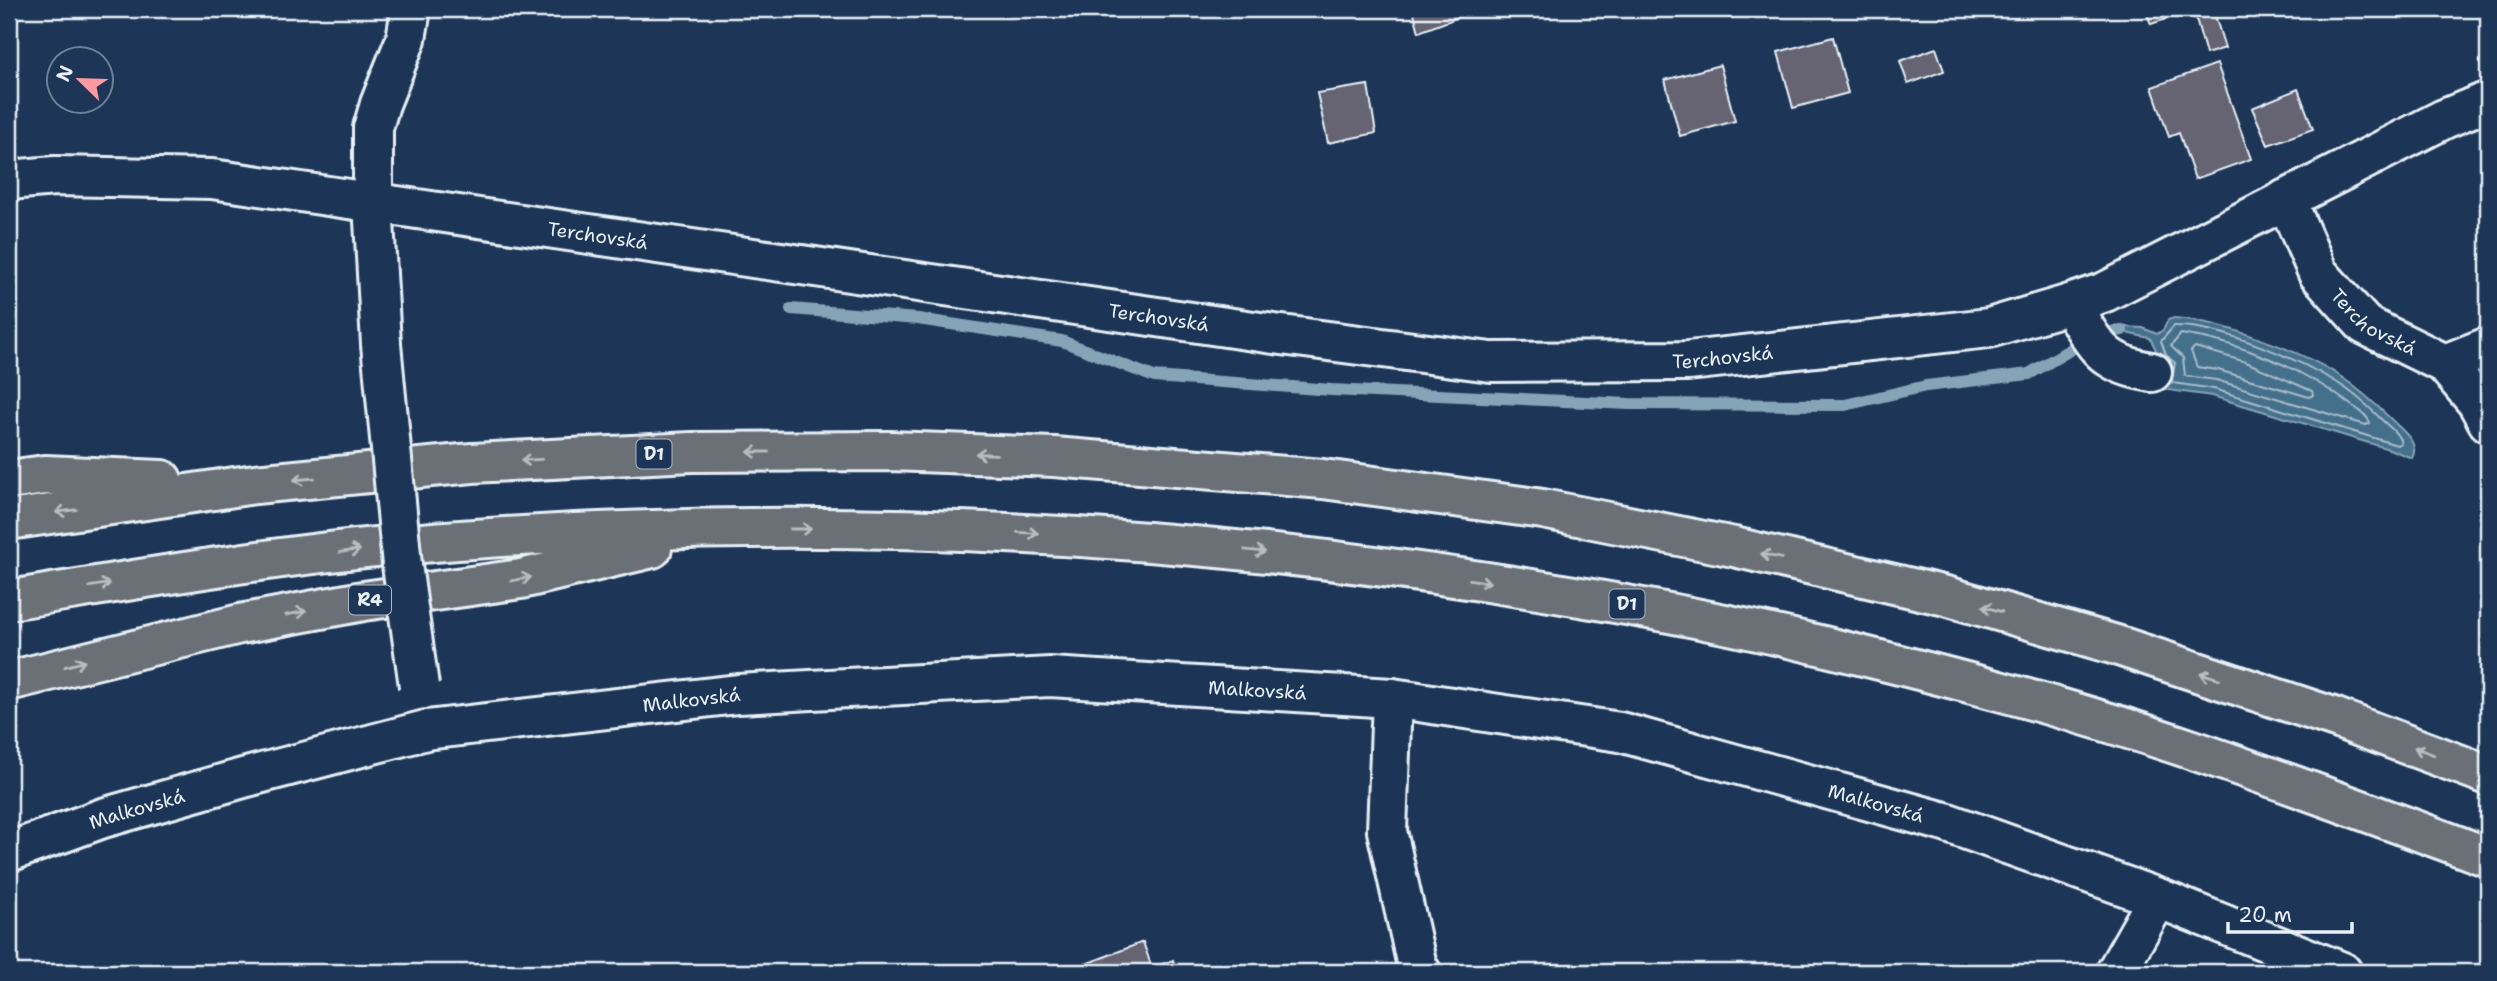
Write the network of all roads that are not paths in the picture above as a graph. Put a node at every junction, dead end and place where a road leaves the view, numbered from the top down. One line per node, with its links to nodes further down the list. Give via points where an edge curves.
1 (411, 9): 5 (street, via 407,39 373,128)
2 (2488, 101): 4 (street, Terchovská)
3 (9, 180): 5 (street, Terchovská, via 55,176 212,179)
4 (2286, 199): 6 (street, Terchovská, via 2105,292); 8 (street, Terchovská, via 2318,273 2365,325)
5 (373, 203): 6 (street, Terchovská, via 1491,362 1689,360 1989,328); 18 (street, bridge, via 402,565)
6 (2082, 323): 9 (street, via 2109,360)
7 (2488, 347): 8 (street)
8 (2445, 364): 10 (street, Terchovská)
9 (2152, 372)
10 (2488, 422)
11 (9, 480): 12 (highway, via 45,475)
12 (255, 484): 13 (highway, D1, one-way to 13); 19 (highway, D1, one-way to 12, via 2129,649 1946,596 1543,509 1323,479 1054,457 876,451 692,452 472,463)
13 (9, 520)
14 (732, 528): 15 (highway, D1, one-way to 14, via 207,568 385,546); 16 (highway, R4, one-way to 14, via 240,624 521,579); 21 (highway, D1, one-way to 21, via 960,530 1155,541 1363,562 1609,601 1819,645 2015,696 2183,747)
15 (9, 600)
16 (9, 681)
17 (1392, 698): 18 (street, Malkovská, via 1050,677 738,694); 22 (street, Malkovská, via 1620,732 1945,822); 23 (street, via 1387,831)
18 (426, 730): 20 (street, Malkovská, via 116,815)
19 (2488, 775)
20 (9, 852)
21 (2488, 857)
22 (2158, 898): 24 (street); 25 (street, Malkovská)
23 (1421, 972)
24 (2116, 972)
25 (2342, 972)

